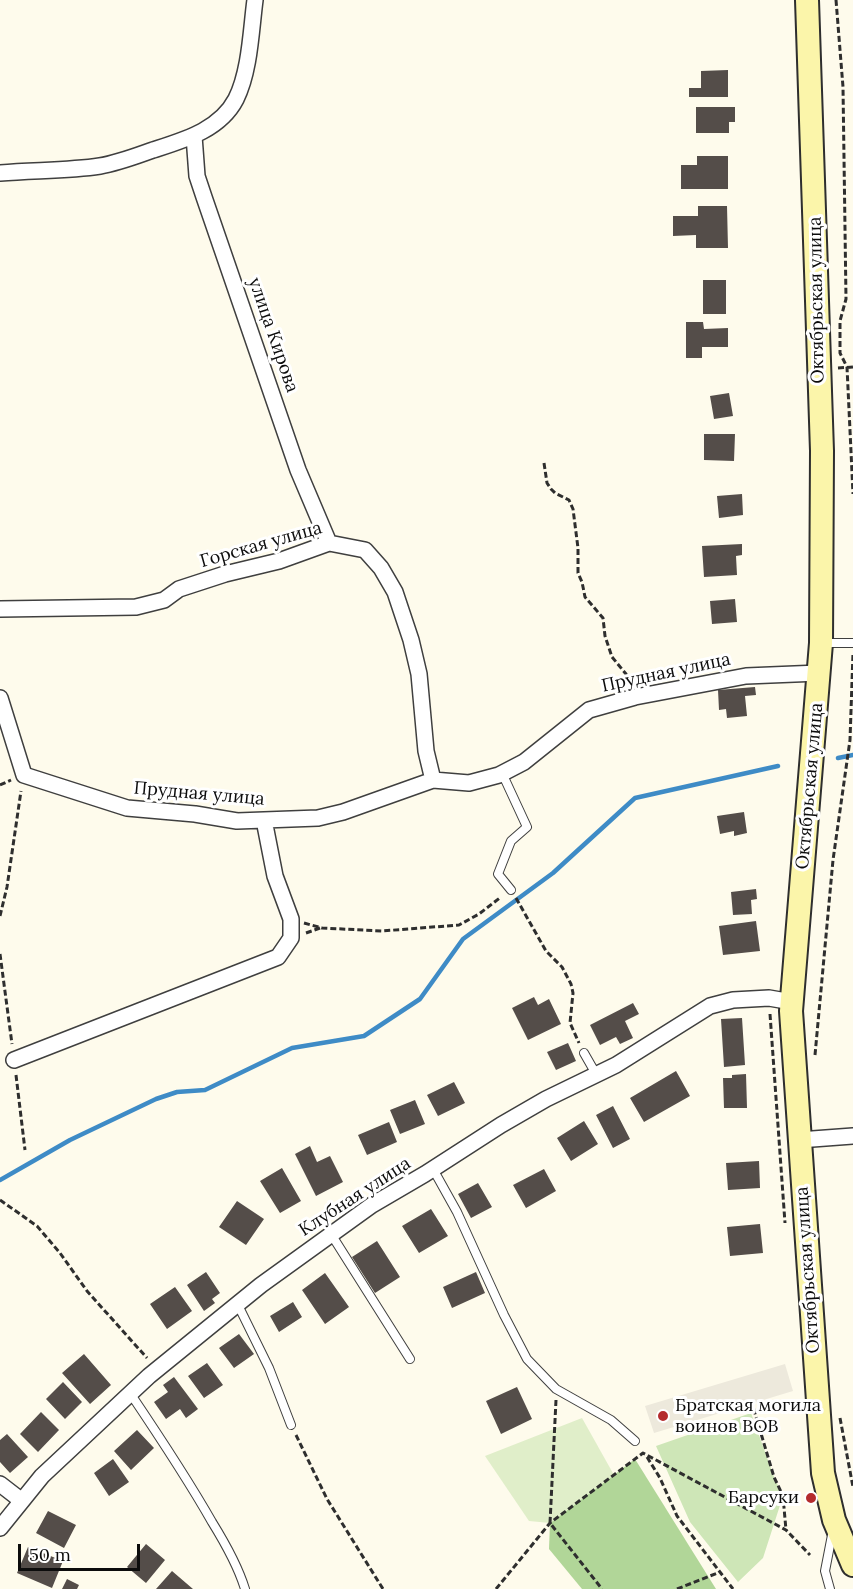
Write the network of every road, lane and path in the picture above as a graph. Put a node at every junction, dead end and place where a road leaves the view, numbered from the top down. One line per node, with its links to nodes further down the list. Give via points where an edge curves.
1 (255, 0): 4 (street, via 249,48 236,99 220,119)
2 (807, 0): 10 (main road, Октябрьская улица, via 822,451)
3 (836, 0): 7 (path, via 843,87 846,299 840,321 840,353 847,367)
4 (194, 136): 5 (street, via 100,166); 8 (street, улица Кирова, via 197,176 298,471)
5 (0, 172)
6 (544, 464): 13 (path, via 547,483 555,493 569,500 573,509 578,573 585,597 603,618 612,657 626,674)
7 (853, 494)
8 (329, 543): 9 (street, Горская улица, via 179,589 164,600 136,607); 17 (street, Горская улица, via 365,550 395,592 419,674 426,751)
9 (0, 609)
10 (821, 643): 11 (lane); 12 (main road, Октябрьская улица)
11 (853, 645): 25 (path, via 850,740 833,860)
12 (819, 673): 13 (street, Прудная улица, via 746,675); 23 (main road, Октябрьская улица)
13 (635, 697): 15 (street, Прудная улица, via 589,710 542,749)
14 (0, 698): 16 (street)
15 (502, 773): 17 (street, Прудная улица, via 469,783); 19 (lane, via 527,827 511,841 498,874)
16 (24, 775): 18 (street, Прудная улица, via 127,808 237,821); 21 (path)
17 (433, 780): 18 (street, Прудная улица, via 318,818)
18 (264, 820): 22 (street, via 275,876)
19 (511, 890): 22 (path, via 459,925 382,931 322,928)
20 (523, 910): 24 (path, via 546,951 562,967 571,984 570,1023)
21 (0, 916)
22 (291, 918): 27 (street, via 291,938 278,957)
23 (792, 1002): 28 (street, Клубная улица, via 769,998 711,1006); 30 (main road, Октябрьская улица)
24 (577, 1040)
25 (815, 1048)
26 (584, 1053): 28 (lane)
27 (14, 1060)
28 (596, 1074): 31 (street, Клубная улица, via 501,1125)
29 (853, 1136): 30 (street)
30 (799, 1140): 45 (main road, Октябрьская улица, via 820,1442)
31 (433, 1169): 33 (street, Клубная улица); 37 (lane, via 527,1359)
32 (0, 1200): 36 (path, via 37,1226 87,1291)
33 (332, 1234): 34 (street, Клубная улица); 35 (lane)
34 (238, 1305): 36 (street, Клубная улица); 40 (lane)
35 (410, 1359)
36 (158, 1369): 38 (street, Клубная улица)
37 (556, 1389): 41 (lane, via 611,1420); 46 (path)
38 (130, 1393): 44 (street, Клубная улица, via 42,1476); 52 (lane, via 188,1480)
39 (751, 1400): 48 (path, via 783,1496)
40 (291, 1425): 53 (path, via 327,1499)
41 (635, 1442): 42 (path)
42 (643, 1453): 46 (path); 48 (path); 51 (path, via 660,1478 677,1516)
43 (0, 1484): 44 (street)
44 (22, 1501): 47 (street, Клубная улица)
45 (834, 1520): 50 (main road, Октябрьская улица); 58 (lane, via 825,1571)
46 (550, 1522): 54 (path); 55 (path)
47 (0, 1528)
48 (786, 1530): 49 (path)
49 (810, 1555)
50 (853, 1565)
51 (720, 1572): 56 (path); 57 (path)
52 (245, 1589)
53 (383, 1589)
54 (496, 1589)
55 (602, 1589)
56 (677, 1589)
57 (733, 1589)
58 (830, 1589)

